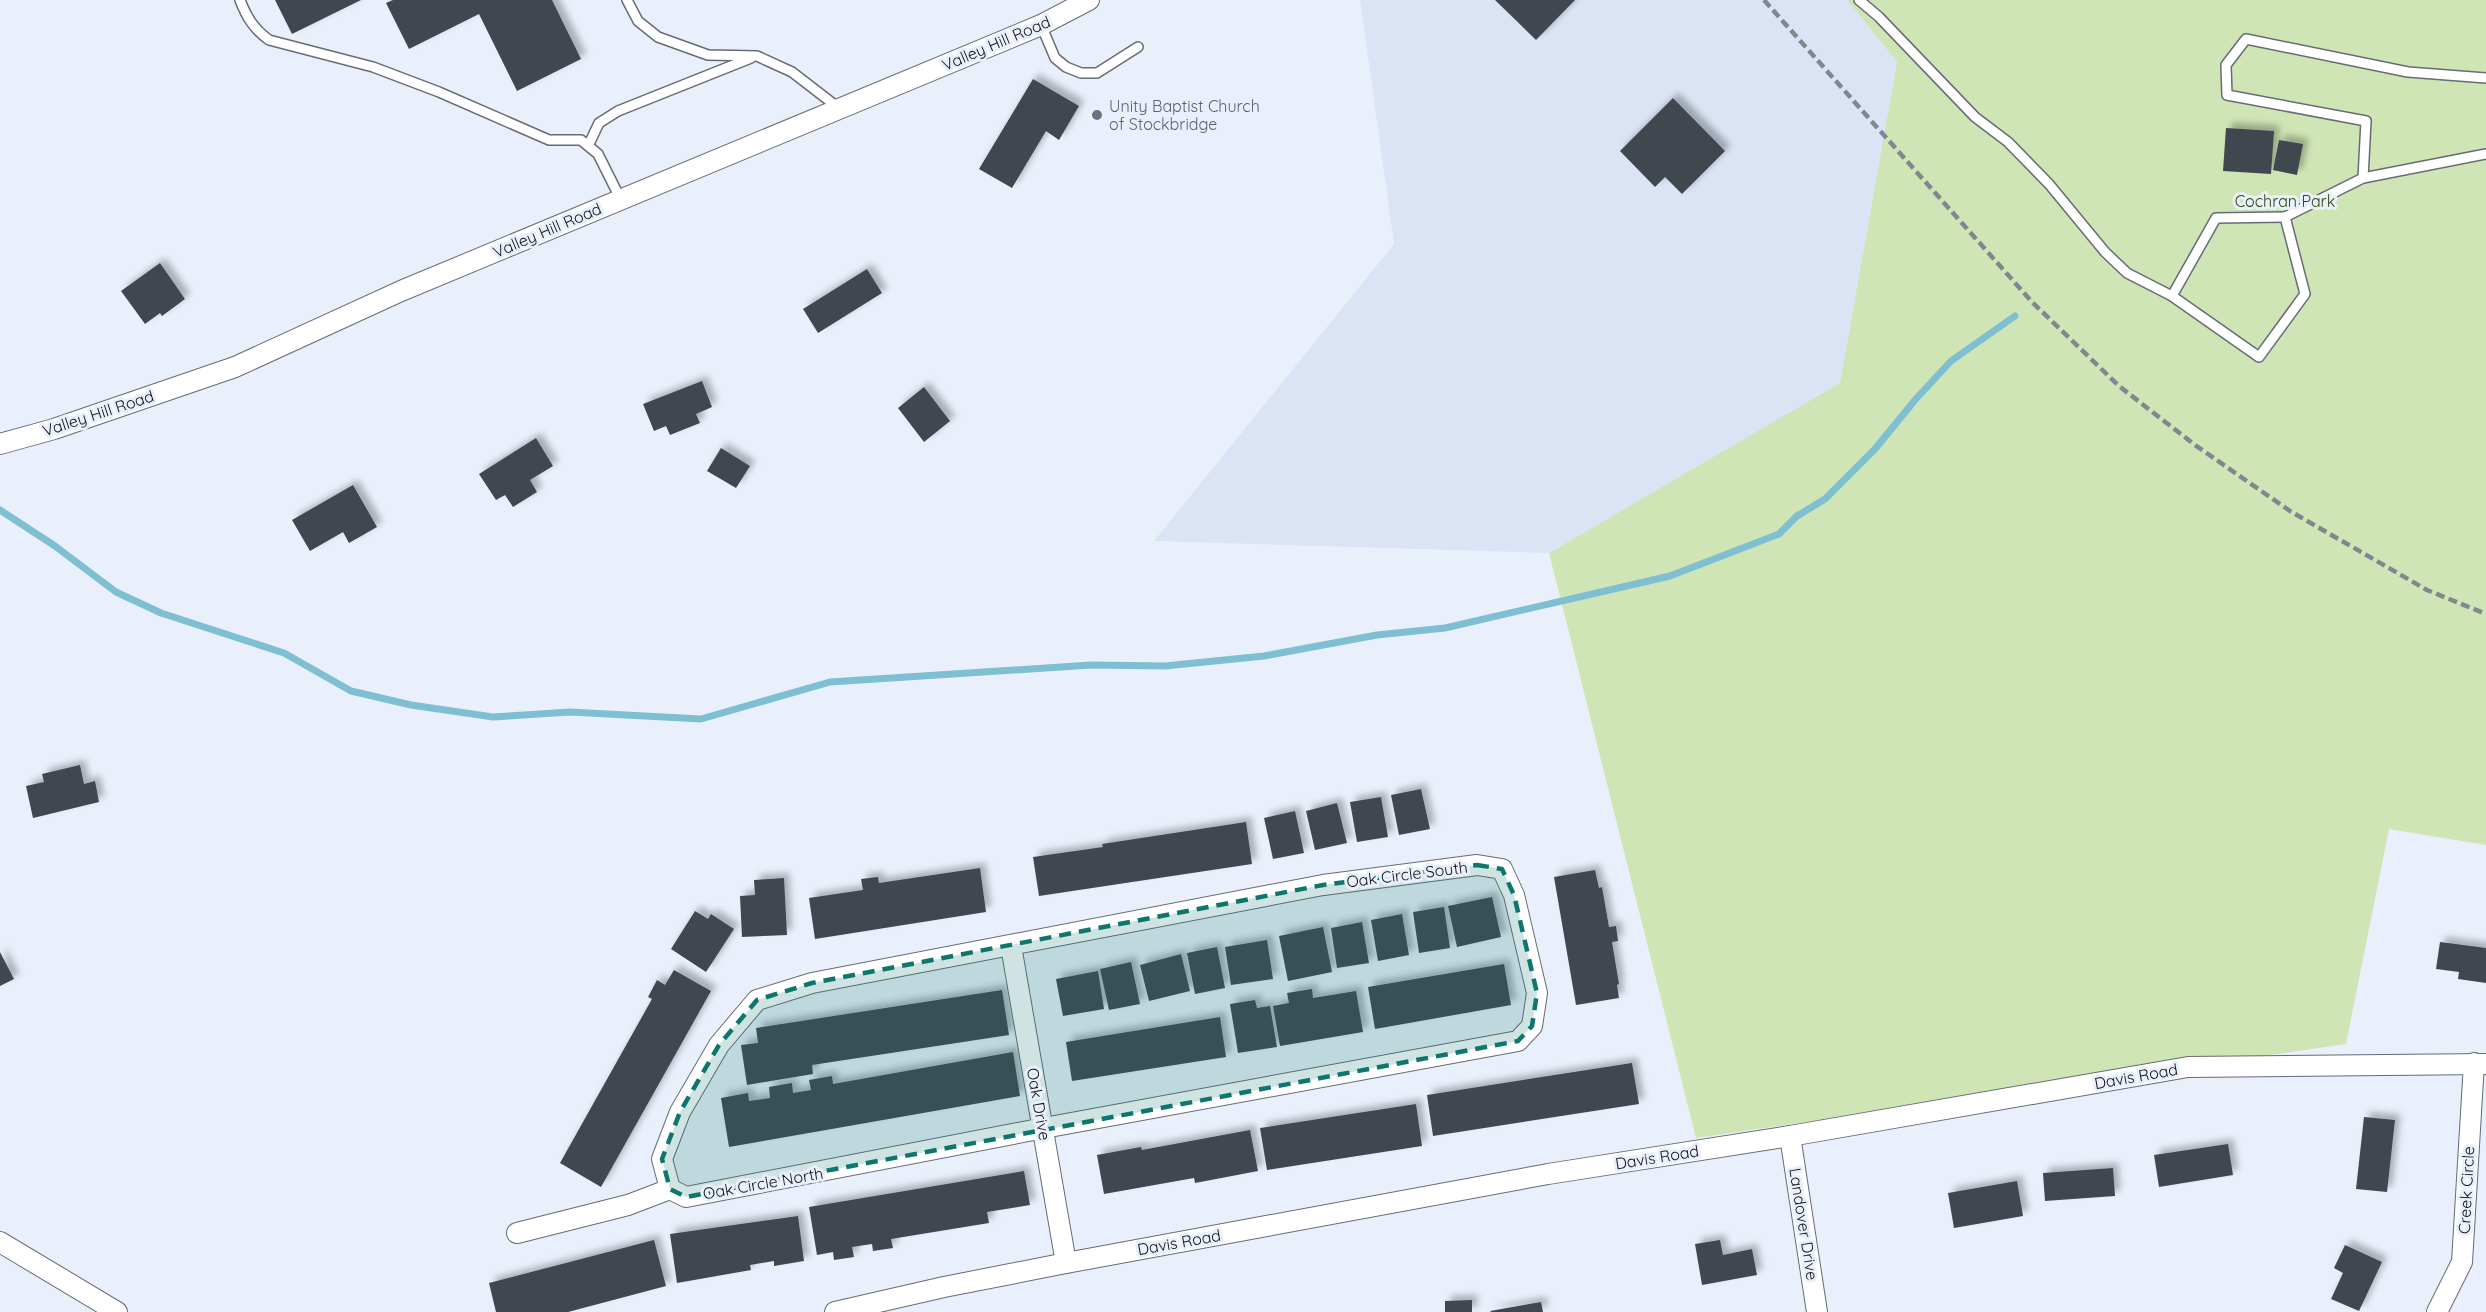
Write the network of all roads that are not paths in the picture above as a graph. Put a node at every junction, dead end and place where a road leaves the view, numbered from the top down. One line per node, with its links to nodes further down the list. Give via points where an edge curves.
1 (240, 0): 10 (lane, via 256,30 269,40 373,67 549,140 581,140)
2 (627, 0): 7 (lane, via 638,21 657,37 708,55)
3 (1089, 0): 5 (street, Valley Hill Road)
4 (1859, 0): 15 (lane, via 1975,117 2008,142 2127,273)
5 (1041, 26): 6 (lane, via 1055,58 1081,73 1097,74); 9 (street, Valley Hill Road)
6 (1138, 47)
7 (756, 56): 9 (lane, via 792,72); 10 (lane, via 618,111 599,123)
8 (2486, 78): 12 (lane, via 2408,72 2246,39 2226,65 2227,95 2366,121)
9 (840, 109): 13 (street, Valley Hill Road)
10 (589, 144): 13 (lane)
11 (2486, 154): 12 (lane)
12 (2363, 178): 14 (lane)
13 (621, 200): 16 (street, Valley Hill Road, via 401,291 235,367)
14 (2285, 217): 15 (lane, via 2216,218); 15 (lane, via 2305,294 2259,357)
15 (2172, 296)
16 (0, 444)
17 (1011, 946): 19 (street, Oak Drive); 19 (street, Oak Circle South, via 1323,885 1477,865 1502,869 1514,895 1537,993 1532,1026 1518,1041); 21 (street, via 812,983 757,1000 719,1045 680,1112 662,1159)
18 (2480, 1063): 20 (street, Davis Road, via 2188,1067); 28 (street, Creek Circle, via 2462,1262)
19 (1044, 1128): 21 (street, Oak Circle North, via 686,1197); 24 (street, Oak Drive)
20 (1790, 1136): 24 (street, Davis Road, via 1548,1174); 27 (street, Landover Drive)
21 (670, 1189): 22 (street, via 628,1205)
22 (517, 1233)
23 (0, 1242): 25 (street)
24 (1066, 1263): 26 (street, Davis Road)
25 (117, 1312)
26 (835, 1312)
27 (1817, 1312)
28 (2437, 1312)

